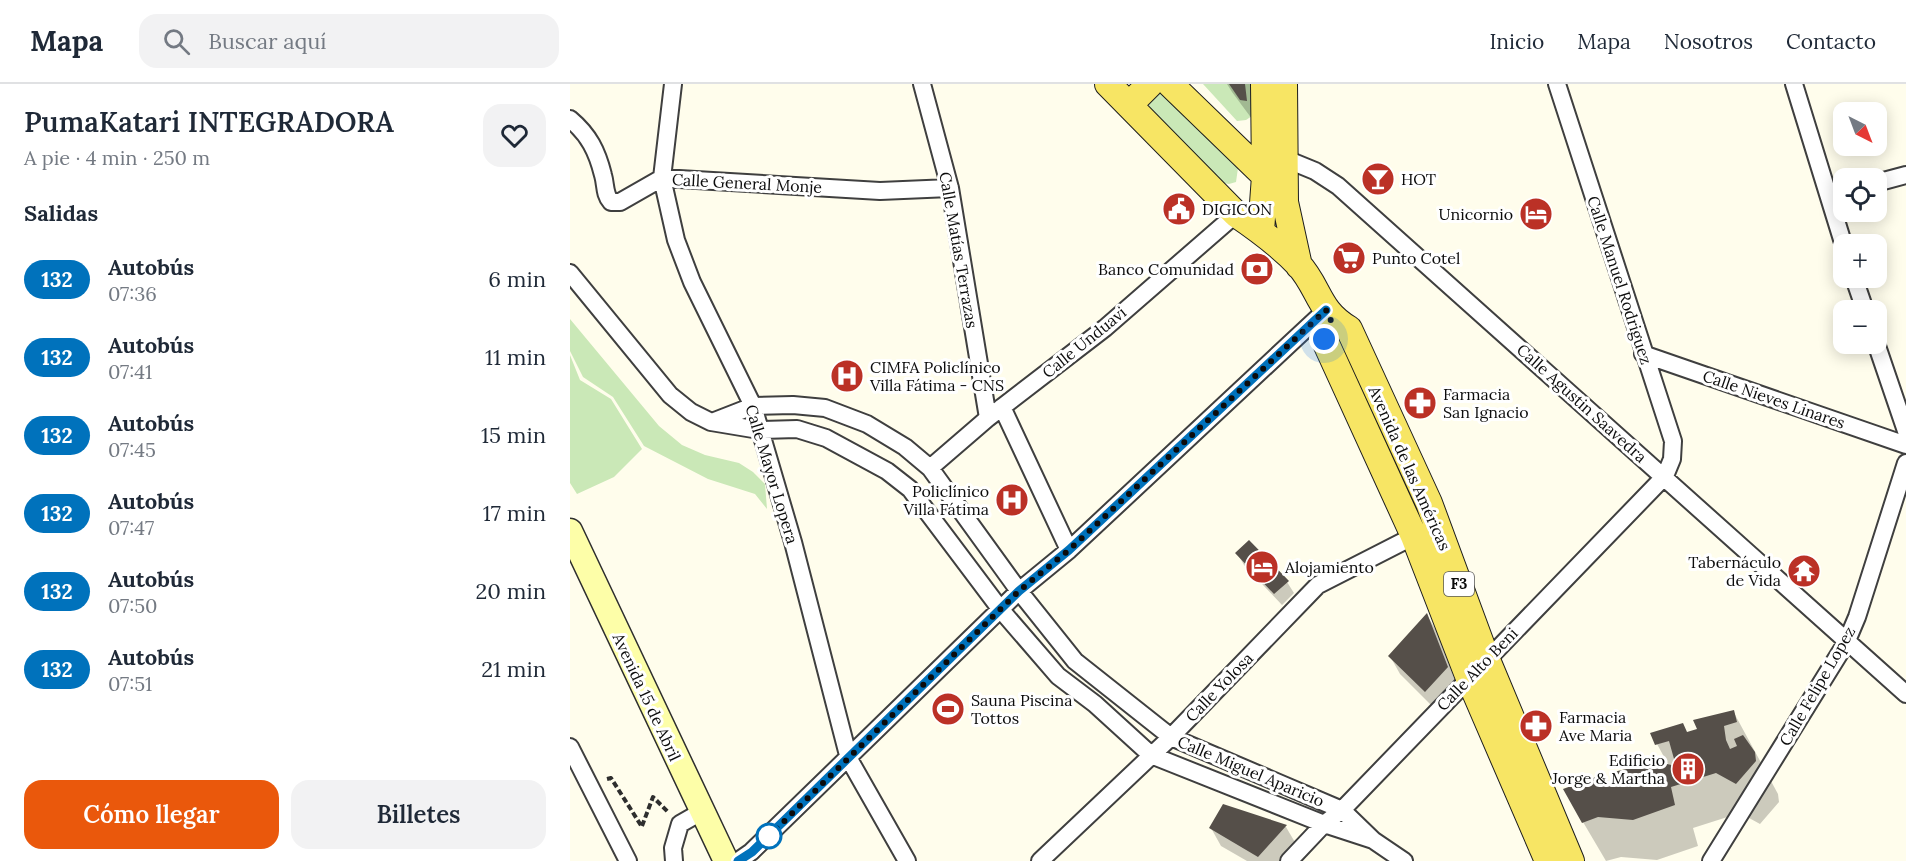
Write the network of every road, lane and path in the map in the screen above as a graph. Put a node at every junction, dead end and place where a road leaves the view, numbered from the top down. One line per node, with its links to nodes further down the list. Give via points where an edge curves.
1 (673, 84): 14 (street, Calle Mayor Lopera)
2 (922, 84): 16 (street, Calle Matías Terrazas)
3 (1108, 84): 10 (main road)
4 (1150, 84): 10 (main road)
5 (1170, 84): 12 (main road, via 1236,151)
6 (1264, 84): 12 (main road)
7 (1284, 84): 12 (main road)
8 (1557, 84): 25 (street, Calle Manuel Rodriguez)
9 (1794, 84): 18 (street)
10 (1129, 105): 19 (main road)
11 (570, 119): 14 (street, Calle General Monje, via 587,134 611,202 620,202)
12 (1271, 162): 20 (main road); 22 (main road, F3, via 1285,202); 36 (street, Calle Agustin Saavedra, via 1315,171 1338,186)
13 (1906, 175): 15 (street)
14 (662, 178): 16 (street, Calle General Monje, via 880,191); 27 (street, Calle Mayor Lopera, via 676,240 692,282)
15 (1887, 180)
16 (950, 188): 29 (street, Calle Matías Terrazas)
17 (1833, 195): 18 (street)
18 (1827, 197): 21 (street)
19 (1236, 214): 20 (main road); 28 (street, Calle Unduavi, via 1105,328)
20 (1261, 231): 22 (main road, F3)
21 (1840, 234)
22 (1299, 266): 24 (main road, Avenida de las Américas / F3)
23 (570, 273): 30 (street, via 670,395)
24 (1329, 314): 38 (main road, Avenida de las Américas / F3, via 1324,339); 39 (street); 43 (main road, Avenida de las Américas / F3, via 1349,329 1429,503)
25 (1643, 354): 33 (street, Calle Nieves Linares); 36 (street, Calle Manuel Rodriguez, via 1673,441 1672,459)
26 (1879, 354): 32 (street)
27 (753, 406): 30 (street, Calle Miguel Aparicio); 31 (street, Calle Mayor Lopera); 35 (street, Calle Miguel Aparicio, via 825,408 867,424)
28 (1002, 407): 29 (street, Calle Unduavi); 39 (street)
29 (988, 418): 35 (street, Calle Unduavi)
30 (711, 422): 31 (street, Calle Miguel Aparicio)
31 (759, 430): 41 (street, Calle Miguel Aparicio, via 797,429 826,438 887,471 910,489); 49 (street, Calle Mayor Lopera)
32 (1906, 431)
33 (1906, 445)
34 (1906, 463): 42 (street, Calle Felipe Lopez)
35 (930, 468): 40 (street, Calle Miguel Aparicio)
36 (1665, 476): 42 (street, Calle Agustin Saavedra); 43 (street, Calle Alto Beni)
37 (570, 531): 53 (main road, Avenida 15 de Abril)
38 (1414, 536): 44 (main road, Avenida de las Américas / F3); 46 (street, Calle Yolosa, via 1318,585)
39 (1069, 550): 40 (street)
40 (1019, 591): 41 (street); 46 (street, Calle Miguel Aparicio, via 1074,661)
41 (1001, 610): 48 (street, Calle Miguel Aparicio, via 1058,676); 49 (street)
42 (1846, 643): 45 (street, Calle Agustin Saavedra); 67 (street, Calle Felipe Lopez)
43 (1487, 660): 44 (street, Calle Alto Beni); 66 (main road, Avenida de las Américas / F3)
44 (1469, 678): 52 (street, Calle Alto Beni); 65 (main road, Avenida de las Américas / F3)
45 (1906, 694)
46 (1171, 737): 48 (street, Calle Yolosa); 52 (street, Calle Miguel Aparicio)
47 (570, 747): 50 (street)
48 (1151, 755): 55 (street, Calle Miguel Aparicio); 62 (street, Calle Yolosa)
49 (849, 759): 60 (street); 61 (street, Calle Mayor Lopera)
50 (575, 773): 57 (street)
51 (613, 781): 54 (path, via 642,827 653,797)
52 (1342, 810): 55 (street, Calle Alto Beni); 56 (street, Calle Miguel Aparicio)
53 (701, 812): 58 (street, via 680,824 673,848); 59 (main road, Avenida 15 de Abril)
54 (674, 818)
55 (1324, 825): 56 (street, Calle Miguel Aparicio); 63 (street, Calle Alto Beni)
56 (1373, 840): 64 (street, Calle Miguel Aparicio)
57 (628, 861)
58 (674, 861)
59 (726, 861)
60 (738, 861)
61 (907, 861)
62 (1040, 861)
63 (1289, 861)
64 (1404, 861)
65 (1548, 861)
66 (1571, 861)
67 (1711, 861)

